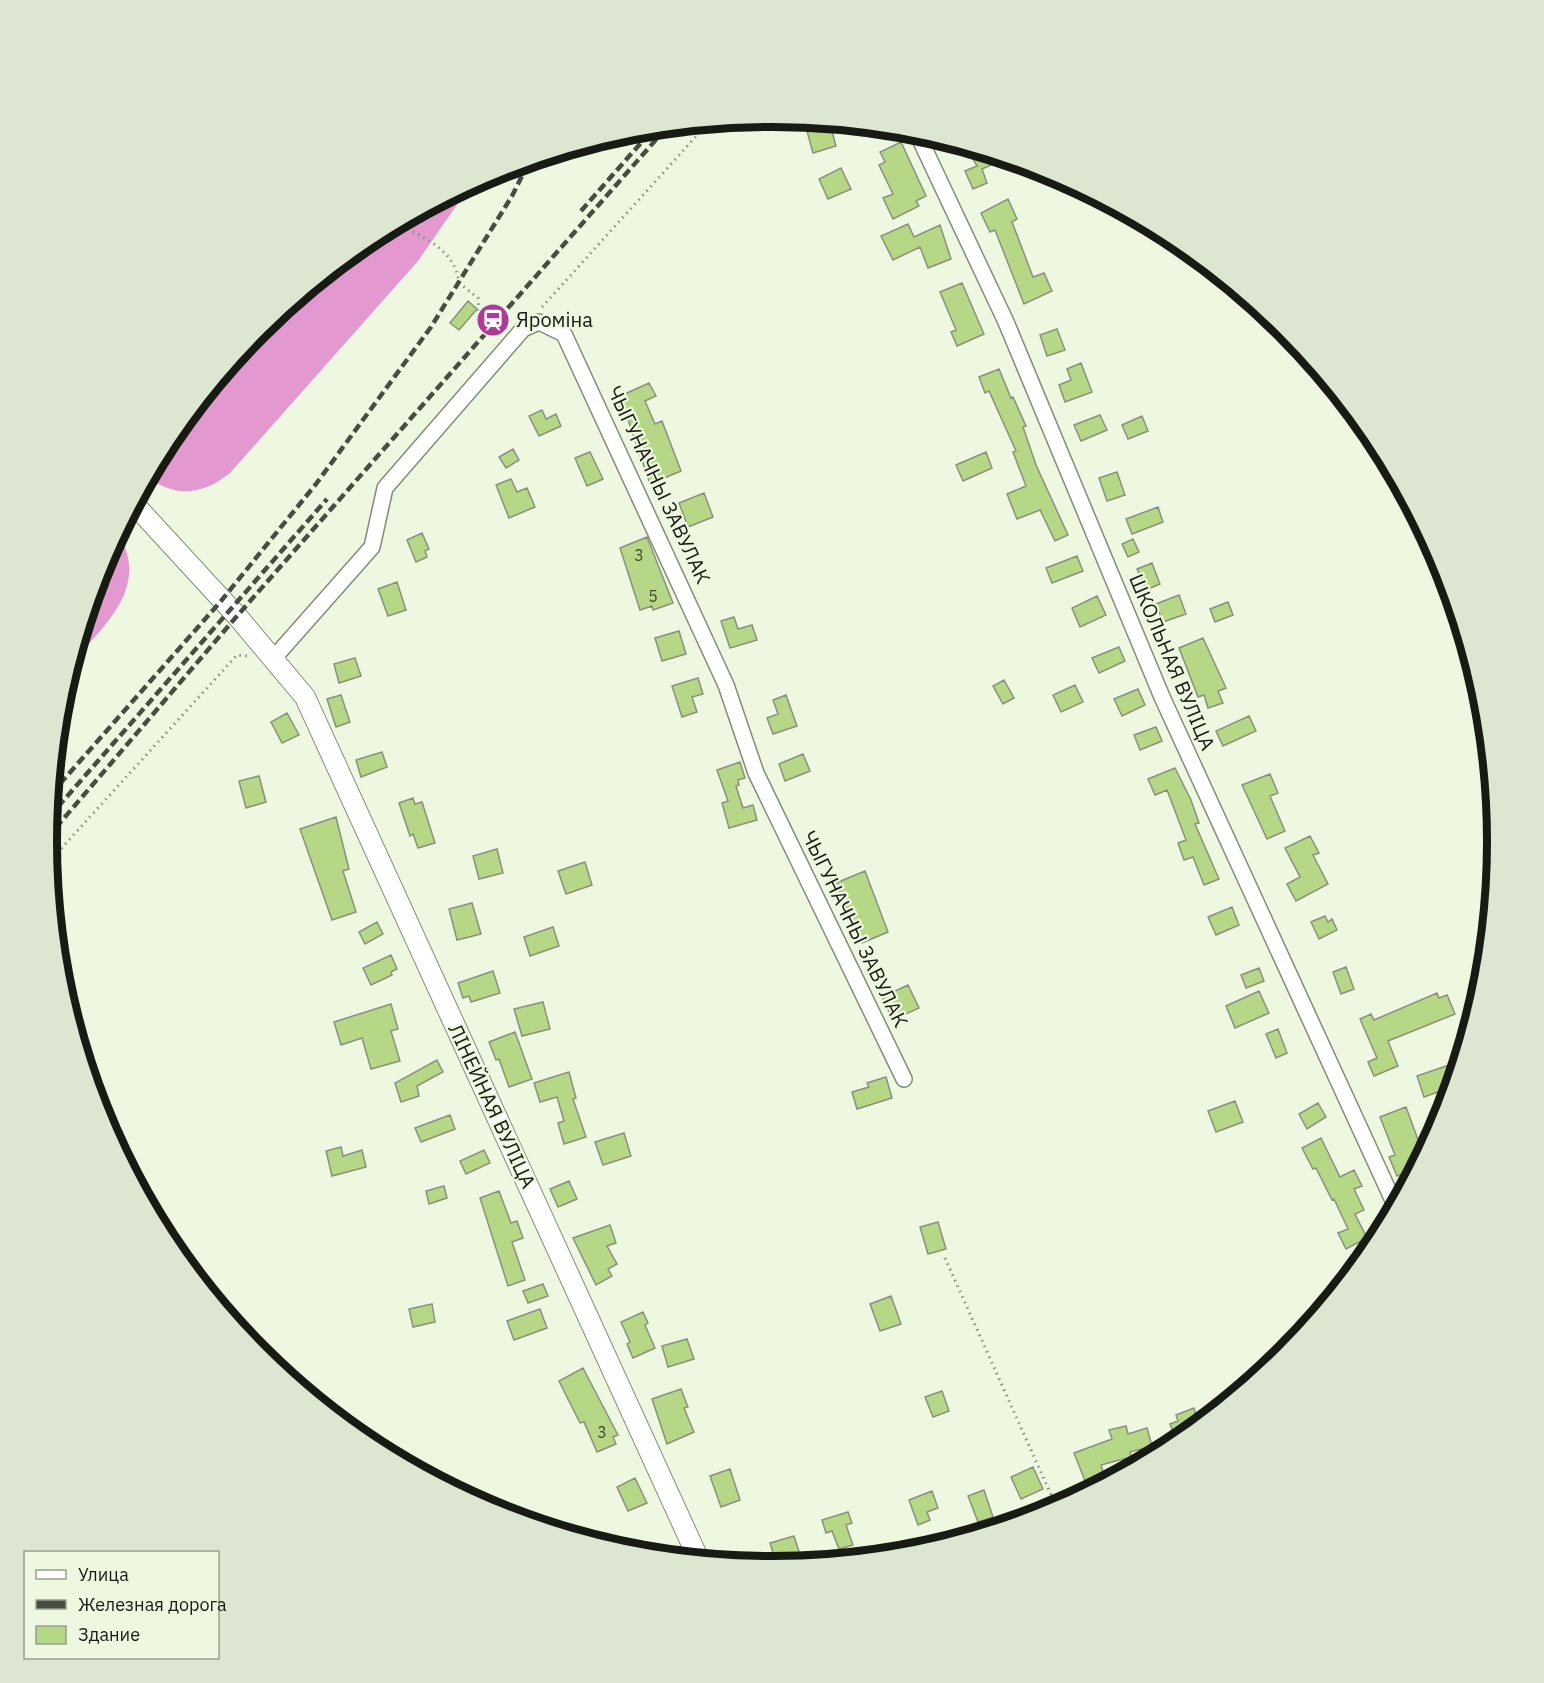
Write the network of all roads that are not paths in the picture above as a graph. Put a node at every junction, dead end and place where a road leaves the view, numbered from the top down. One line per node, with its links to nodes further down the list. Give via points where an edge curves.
1 (921, 142): 5 (street, ШКОЛЬНАЯ ВУЛІЦА, via 1006,322 1162,697)
2 (139, 510): 3 (street, ЛІНЕЙНАЯ ВУЛІЦА)
3 (273, 659): 4 (street, ЧЫГУНАЧНЫ ЗАВУЛАК, via 372,547 386,488 523,328 539,321 564,334 726,685 756,773); 6 (street, ЛІНЕЙНАЯ ВУЛІЦА, via 305,697)
4 (904, 1079)
5 (1391, 1199)
6 (695, 1552)

